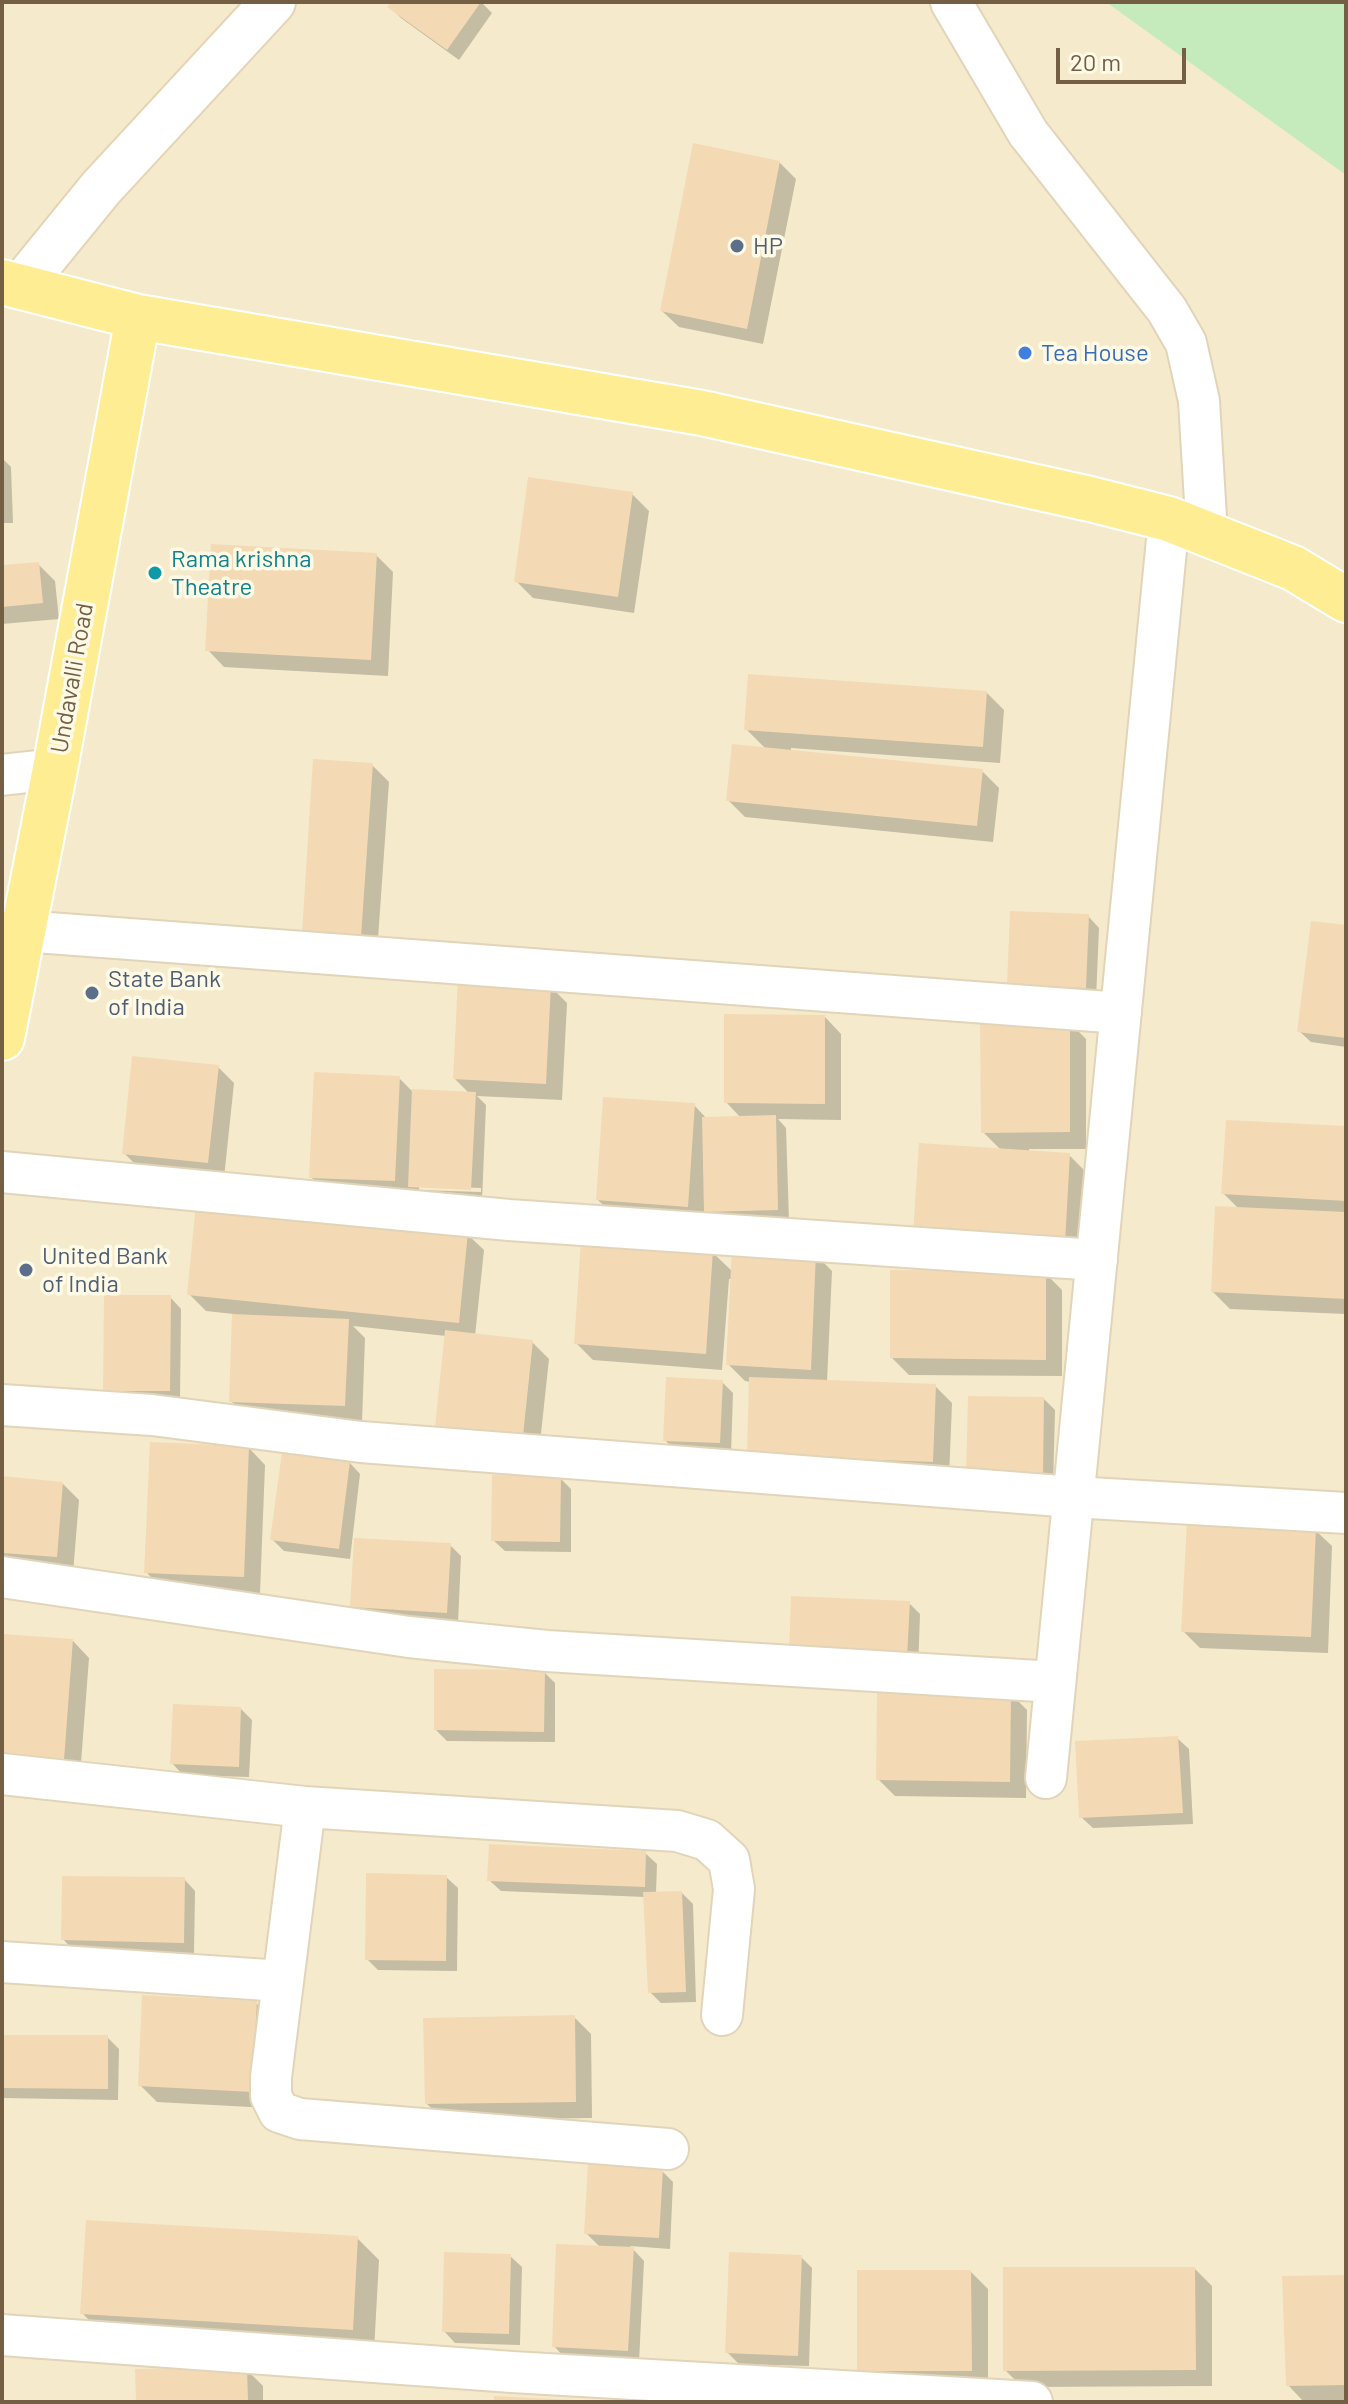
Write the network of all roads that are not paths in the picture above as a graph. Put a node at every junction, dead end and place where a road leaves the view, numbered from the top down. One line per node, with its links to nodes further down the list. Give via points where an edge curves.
1 (273, 2): 3 (street)
2 (951, 2): 5 (street, via 1028,133 1167,310 1186,343 1199,401)
3 (12, 284): 4 (main road)
4 (138, 317): 5 (main road, via 702,413); 7 (main road, Undavalli Road)
5 (1188, 527): 6 (main road, via 1293,568); 10 (street)
6 (1346, 600)
7 (55, 769): 8 (street); 9 (main road, Undavalli Road)
8 (2, 775)
9 (22, 931): 10 (street); 11 (main road, Undavalli Road)
10 (1121, 1013): 13 (street)
11 (2, 1038)
12 (2, 1172): 13 (street, via 509,1220)
13 (1097, 1260): 15 (street)
14 (2, 1405): 15 (street, via 152,1415 361,1442)
15 (1073, 1497): 16 (street); 18 (street)
16 (1346, 1513)
17 (2, 1577): 18 (street, via 409,1637 547,1651)
18 (1055, 1682): 20 (street)
19 (2, 1774): 21 (street)
20 (1046, 1778)
21 (305, 1807): 23 (street); 24 (street, via 677,1831 707,1840 729,1860 734,1889)
22 (2, 1962): 23 (street)
23 (282, 1981): 25 (street, via 271,2077 271,2096 279,2112 300,2119)
24 (722, 2015)
25 (668, 2149)
26 (2, 2335): 27 (street)
27 (1032, 2402)

